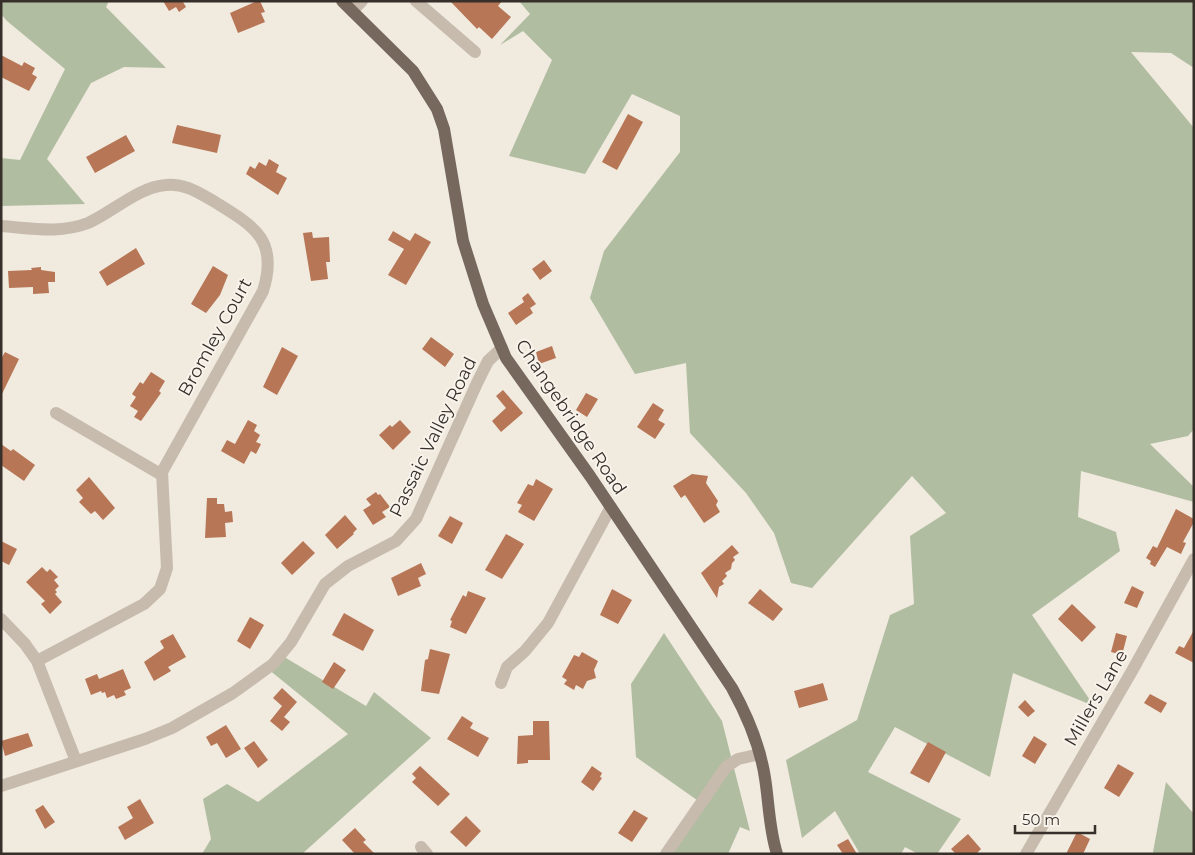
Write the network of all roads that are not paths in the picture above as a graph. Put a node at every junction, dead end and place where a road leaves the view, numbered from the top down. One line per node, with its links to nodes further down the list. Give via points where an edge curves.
1 (342, 1): 4 (main road, Changebridge Road)
2 (362, 1): 4 (street)
3 (416, 1): 5 (street)
4 (352, 11): 7 (main road, Changebridge Road, via 413,71 437,109 444,130 463,241 483,304)
5 (475, 52)
6 (1, 226): 9 (street, Bromley Court, via 72,227 93,220 155,187 169,185 196,191 250,224 259,235 266,248 268,262 268,277 263,291)
7 (502, 348): 10 (main road, Changebridge Road); 16 (street, Passaic Valley Road, via 488,361 416,519 396,541 348,566 325,584 291,642 273,664 233,693 172,728)
8 (56, 413): 9 (street)
9 (162, 475): 13 (street, Bromley Court, via 167,568 160,588 144,604)
10 (611, 507): 14 (street, via 548,623 525,651 507,666); 15 (main road, Changebridge Road, via 732,688 757,739)
11 (1194, 559): 20 (street, Millers Lane)
12 (1, 620): 13 (street)
13 (37, 661): 16 (street)
14 (501, 683)
15 (760, 754): 18 (street, via 726,767); 19 (main road, Changebridge Road)
16 (76, 761): 17 (street, Passaic Valley Road)
17 (1, 786)
18 (666, 854)
19 (777, 854)
20 (1026, 854)

